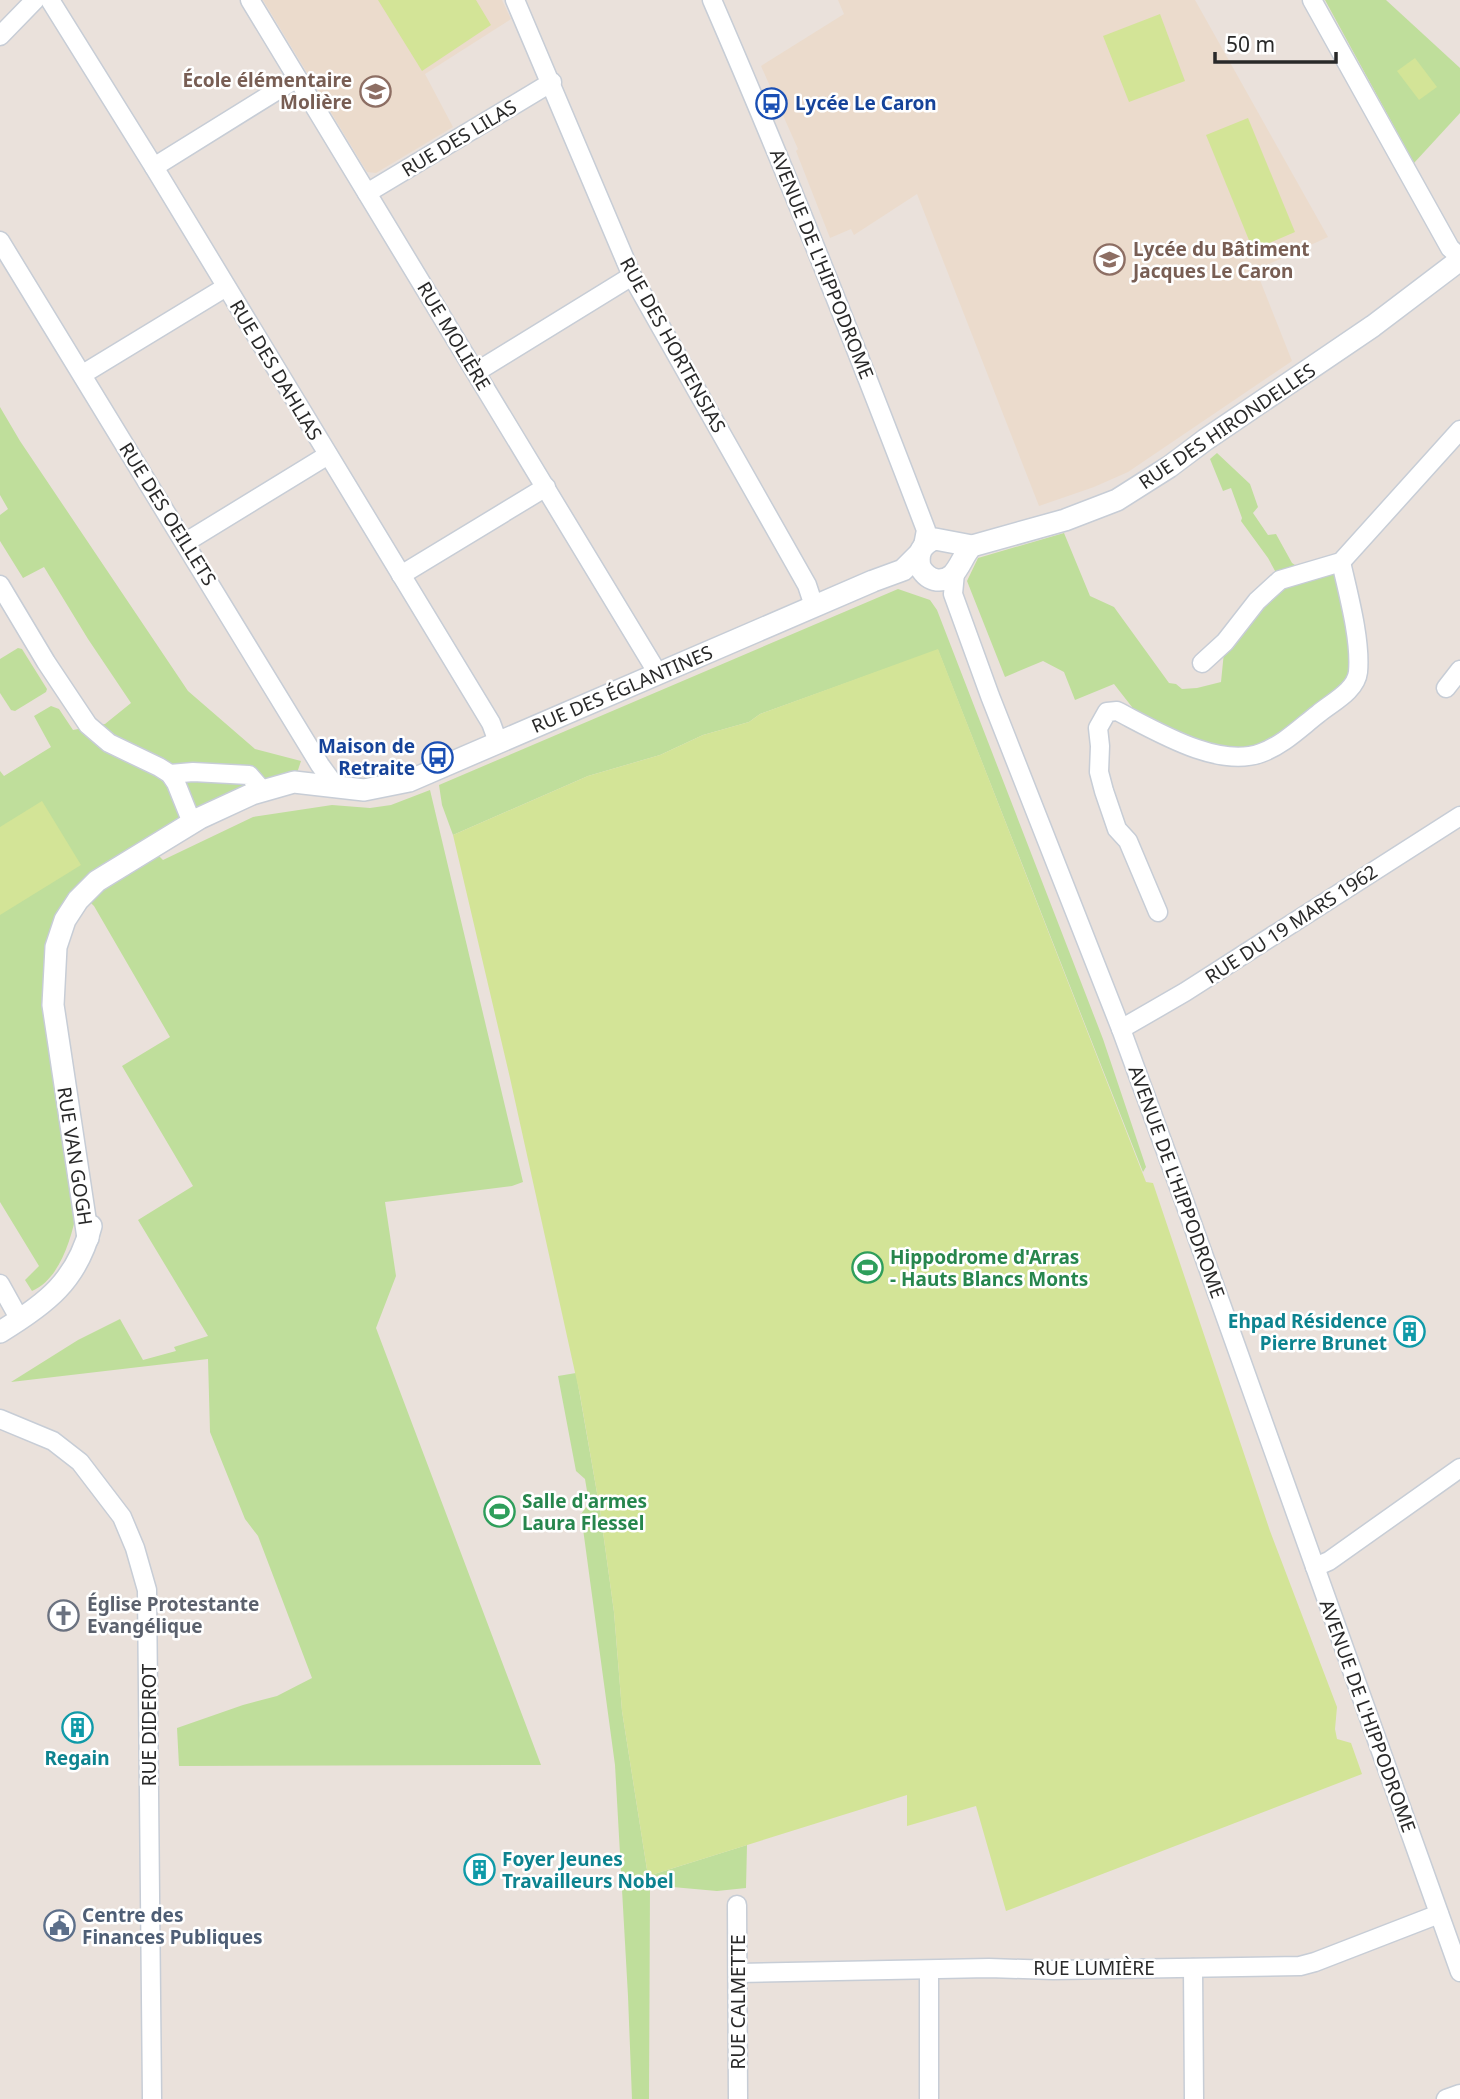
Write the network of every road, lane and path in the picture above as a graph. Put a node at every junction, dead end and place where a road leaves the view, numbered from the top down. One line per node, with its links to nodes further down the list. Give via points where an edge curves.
1 (35, 0): 7 (street)
2 (50, 0): 10 (street, RUE DES DAHLIAS)
3 (250, 0): 8 (street, RUE MOLIÈRE)
4 (515, 0): 9 (street, RUE DES HORTENSIAS)
5 (712, 0): 22 (street, AVENUE DE L'HIPPODROME, via 782,162)
6 (1312, 0): 13 (street, via 1450,248)
7 (0, 36)
8 (297, 78): 10 (street); 11 (street, RUE MOLIÈRE)
9 (552, 82): 11 (street, RUE DES LILAS); 14 (street, RUE DES HORTENSIAS)
10 (154, 167): 15 (street, RUE DES DAHLIAS)
11 (367, 194): 16 (street, RUE MOLIÈRE)
12 (0, 241): 17 (street, RUE DES OEILLETS)
13 (1460, 258): 22 (street, RUE DES HIRONDELLES, via 1373,326 1144,484 1087,512)
14 (632, 276): 16 (street); 26 (street, RUE DES HORTENSIAS, via 807,585)
15 (226, 287): 17 (street); 19 (street, RUE DES DAHLIAS)
16 (476, 372): 20 (street, RUE MOLIÈRE)
17 (82, 374): 21 (street, RUE DES OEILLETS)
18 (1460, 430): 23 (street)
19 (328, 455): 21 (street); 24 (street, RUE DES DAHLIAS)
20 (546, 487): 24 (street); 29 (street, RUE MOLIÈRE)
21 (186, 542): 33 (street, RUE DES OEILLETS)
22 (939, 559): 26 (street, RUE DES ÉGLANTINES); 38 (street, AVENUE DE L'HIPPODROME)
23 (1341, 562): 27 (street, via 1280,580); 37 (street, via 1358,674 1351,688 1279,745 1260,753 1227,757 1191,746 1117,711 1107,712 1098,727 1104,791 1117,829 1128,841)
24 (401, 575): 31 (street, RUE DES DAHLIAS)
25 (0, 584): 32 (street, via 88,725 109,743)
26 (814, 606): 29 (street, RUE DES ÉGLANTINES)
27 (1202, 663)
28 (1460, 670): 30 (street)
29 (657, 673): 31 (street, RUE DES ÉGLANTINES)
30 (1446, 688)
31 (498, 742): 33 (street, RUE DES ÉGLANTINES, via 409,781 364,790)
32 (170, 774): 34 (street, via 249,775); 36 (street)
33 (336, 788): 34 (street, RUE VAN GOGH, via 294,782)
34 (263, 791): 36 (street, RUE VAN GOGH)
35 (1460, 816): 38 (street, RUE DU 19 MARS 1962)
36 (192, 823): 40 (street, RUE VAN GOGH, via 97,881 65,920 56,947 53,1005 88,1238 59,1290)
37 (1158, 912)
38 (1121, 1029): 44 (street, AVENUE DE L'HIPPODROME)
39 (0, 1284): 40 (street)
40 (20, 1320): 41 (street)
41 (0, 1332)
42 (0, 1419): 52 (street, RUE DIDEROT, via 53,1441 80,1462 122,1517 147,1590)
43 (1460, 1468): 44 (street)
44 (1315, 1567): 46 (street, AVENUE DE L'HIPPODROME)
45 (737, 1905): 50 (street, RUE CALMETTE)
46 (1439, 1914): 47 (street, RUE LUMIÈRE, via 1311,1964); 49 (street, AVENUE DE L'HIPPODROME)
47 (1193, 1968): 48 (street, RUE LUMIÈRE); 55 (street)
48 (929, 1970): 50 (street, RUE LUMIÈRE); 54 (street)
49 (1460, 1972)
50 (738, 1973): 53 (street, RUE CALMETTE)
51 (1460, 2094): 56 (street)
52 (152, 2099)
53 (738, 2099)
54 (929, 2099)
55 (1195, 2099)
56 (1446, 2099)

